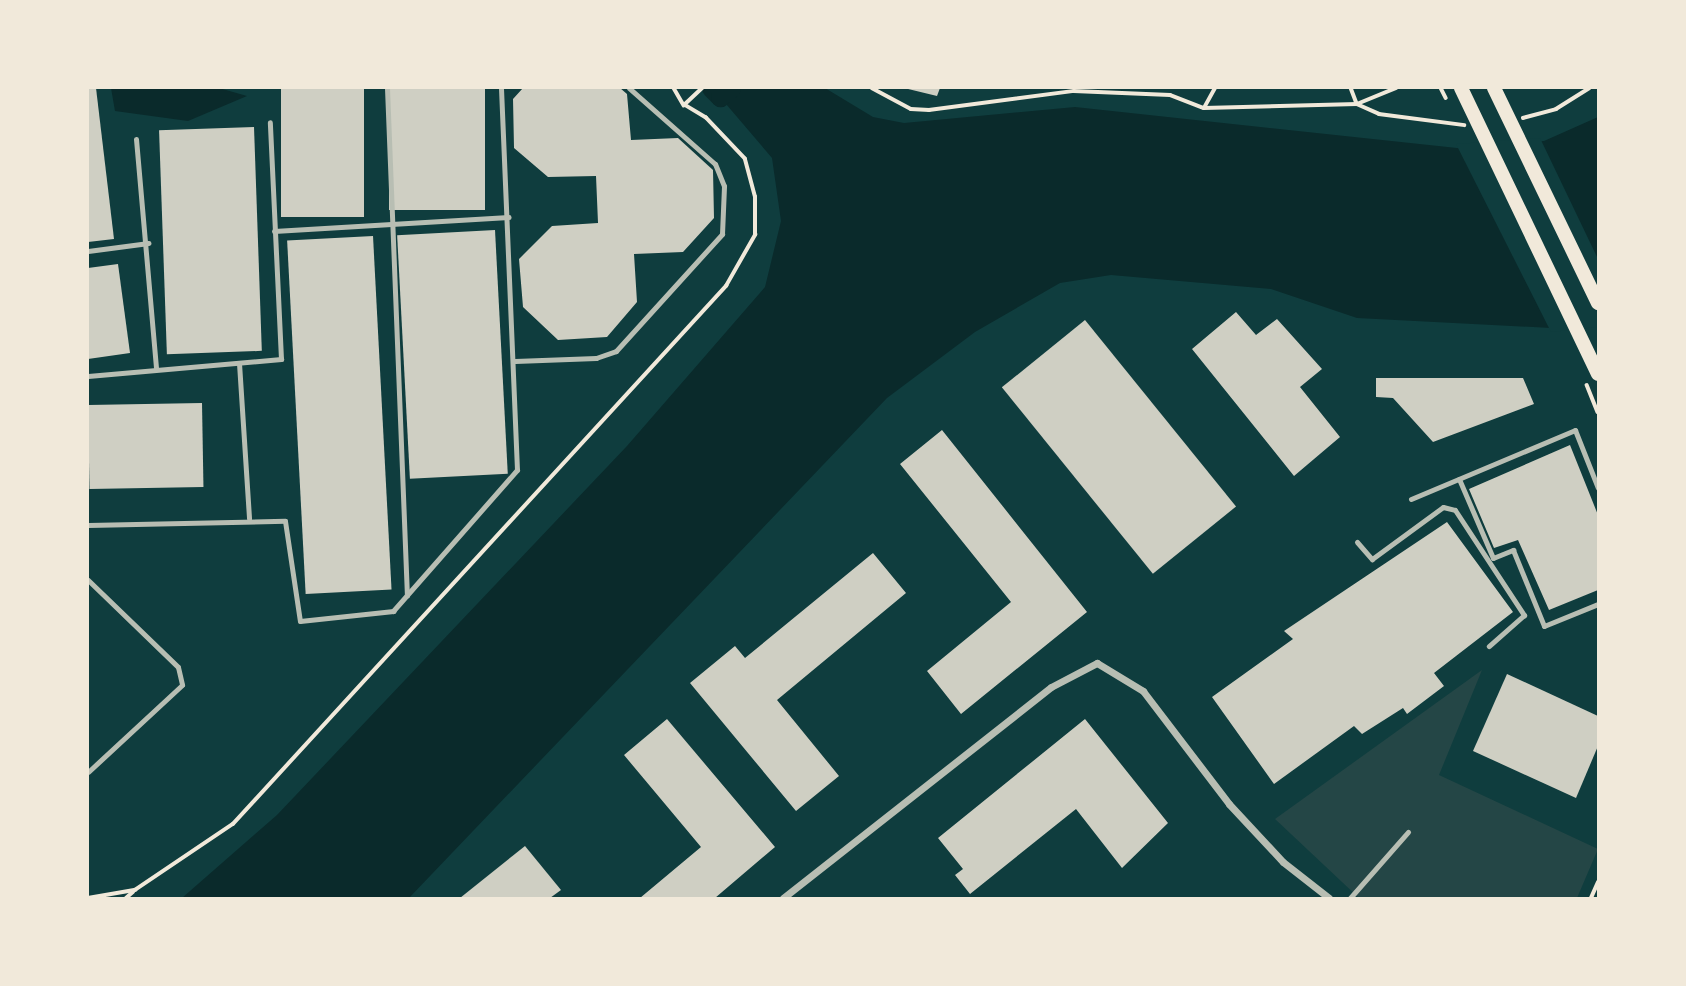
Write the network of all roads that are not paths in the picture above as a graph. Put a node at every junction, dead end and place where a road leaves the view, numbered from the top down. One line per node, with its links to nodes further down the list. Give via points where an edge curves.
1 (387, 88): 9 (lane)
2 (501, 88): 8 (lane)
3 (629, 88): 14 (lane, via 715,164 724,186 722,234 616,351 596,358)
4 (1461, 88): 17 (main road)
5 (1494, 88): 13 (main road)
6 (270, 121): 10 (lane)
7 (136, 139): 11 (lane)
8 (509, 217): 9 (lane); 14 (lane)
9 (392, 221): 10 (lane); 26 (lane)
10 (274, 230): 15 (lane, via 281,359)
11 (148, 243): 12 (lane); 16 (lane)
12 (88, 251)
13 (1598, 303)
14 (515, 361): 26 (lane, via 517,470)
15 (239, 363): 16 (lane); 22 (lane)
16 (156, 368): 18 (lane)
17 (1598, 374)
18 (88, 376)
19 (1459, 479): 20 (lane, via 1575,430); 21 (lane); 27 (lane, via 1493,558 1513,550 1545,626)
20 (1598, 488)
21 (1411, 499)
22 (249, 519): 23 (lane); 26 (lane, via 289,523 300,621 382,617)
23 (88, 525)
24 (1357, 542): 28 (lane, via 1372,559 1443,507 1455,510 1524,615)
25 (88, 580): 29 (lane, via 178,667 182,685)
26 (407, 596)
27 (1598, 604)
28 (1489, 646)
29 (88, 772)
30 (1408, 832): 33 (lane)
31 (783, 898): 32 (street, via 1051,687 1097,663 1143,691 1229,804 1283,862)
32 (1329, 898)
33 (1350, 898)

